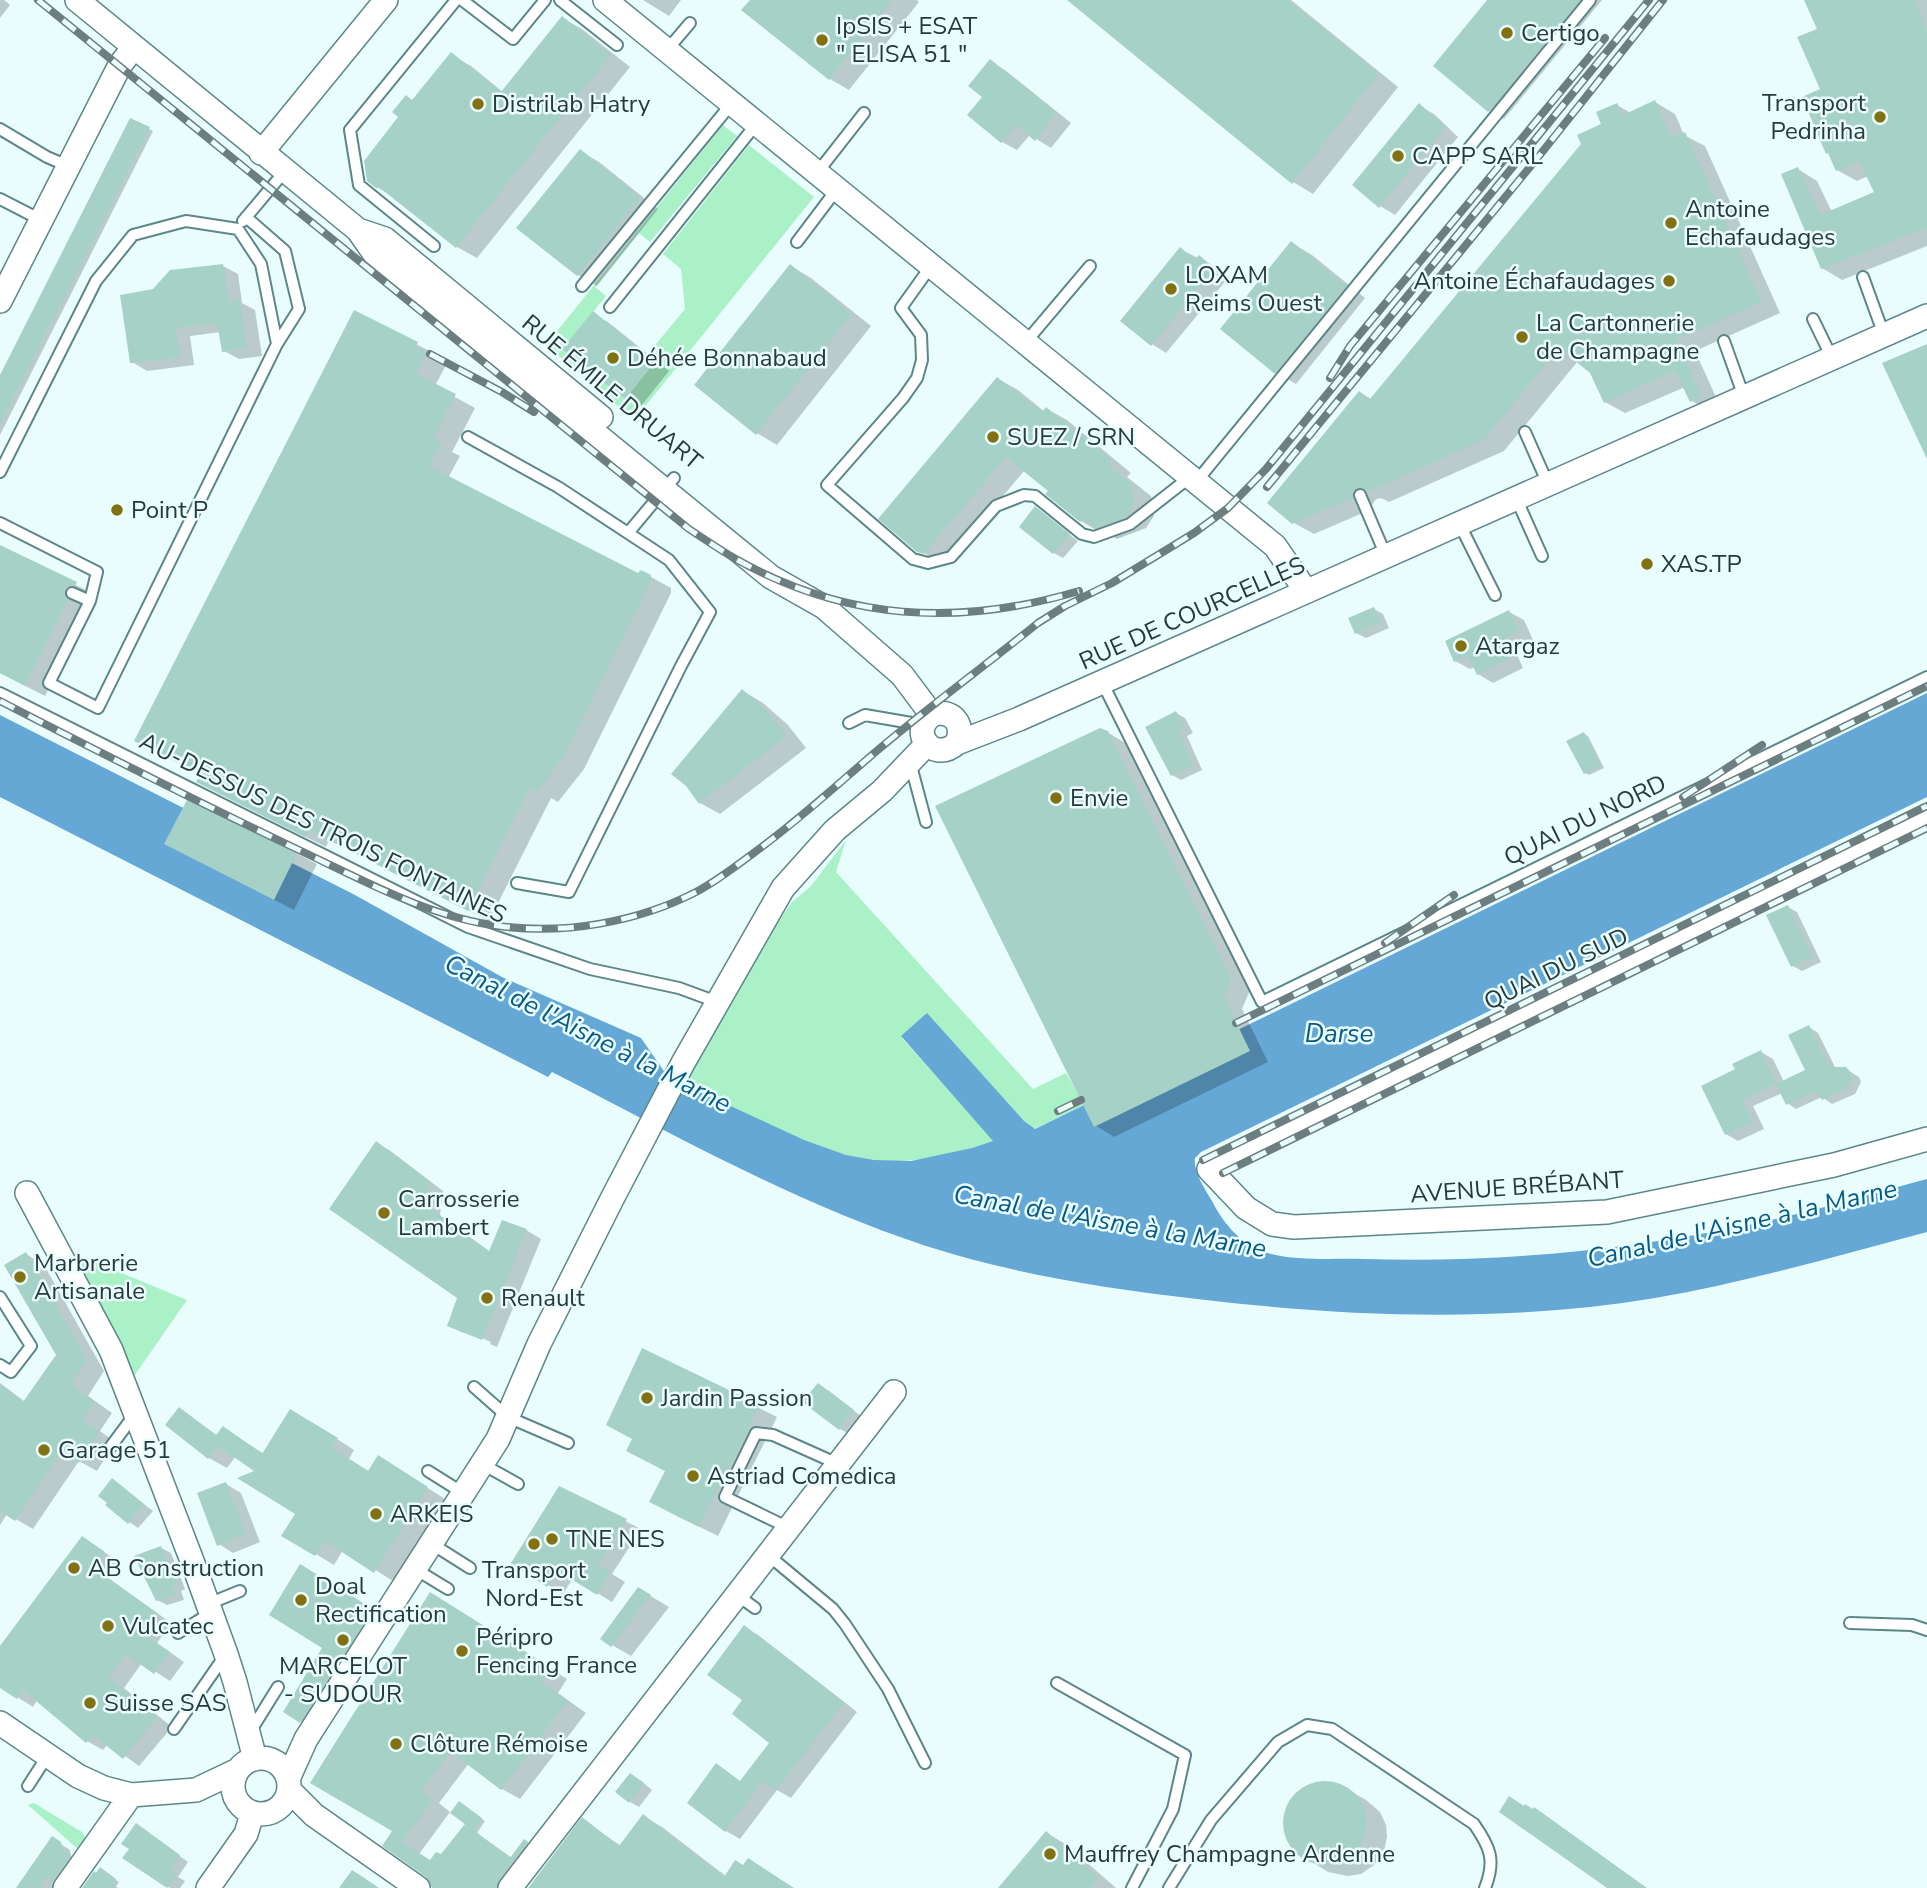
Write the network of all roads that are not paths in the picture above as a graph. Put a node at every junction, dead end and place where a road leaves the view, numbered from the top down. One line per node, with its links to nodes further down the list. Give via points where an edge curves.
1 (77, 0): 11 (street, RUE ÉMILE DRUART)
2 (386, 0): 17 (street)
3 (456, 0): 27 (lane, via 350,130 359,185)
4 (462, 0): 5 (lane, via 513,39)
5 (545, 0)
6 (560, 0): 10 (lane)
7 (605, 0): 12 (street)
8 (1590, 0): 45 (lane)
9 (691, 23): 12 (lane)
10 (617, 45)
11 (134, 47): 17 (street, RUE ÉMILE DRUART); 18 (street, via 120,65)
12 (667, 50): 13 (street)
13 (732, 103): 15 (street); 31 (lane)
14 (864, 113): 20 (lane)
15 (757, 124): 20 (street); 33 (lane)
16 (0, 129): 18 (lane)
17 (261, 153): 19 (street, RUE ÉMILE DRUART)
18 (68, 166): 24 (street)
19 (285, 171): 23 (lane); 46 (street, RUE ÉMILE DRUART, via 358,230 385,239)
20 (817, 173): 21 (street)
21 (837, 189): 26 (lane); 28 (street)
22 (0, 199): 24 (lane)
23 (246, 217): 25 (lane); 39 (lane, via 285,251 299,309)
24 (41, 220): 32 (street)
25 (238, 229): 39 (lane, via 261,264); 44 (lane, via 186,221 133,234 96,281)
26 (797, 242)
27 (434, 246)
28 (931, 266): 38 (street); 45 (lane, via 901,308 921,335 917,378 827,485 913,559 928,563 951,557 996,506 1024,495 1035,496 1082,534 1094,537 1130,524)
29 (1090, 266): 38 (lane)
30 (1863, 277): 36 (lane)
31 (582, 286)
32 (1, 294)
33 (610, 307)
34 (1927, 316): 36 (street, RUE DE COURCELLES)
35 (1813, 319): 40 (lane)
36 (1884, 335): 40 (street, RUE DE COURCELLES)
37 (1724, 341): 41 (lane)
38 (1026, 343): 45 (street)
39 (277, 344): 58 (lane, via 98,708 49,683)
40 (1832, 358): 41 (street, RUE DE COURCELLES)
41 (1744, 397): 47 (street, RUE DE COURCELLES)
42 (1525, 432): 47 (lane)
43 (468, 437): 52 (lane)
44 (0, 472)
45 (1193, 479): 55 (street, via 1275,546)
46 (669, 483): 52 (lane); 65 (street, RUE ÉMILE DRUART, via 815,593 824,607 902,675)
47 (1548, 484): 49 (street, RUE DE COURCELLES)
48 (1360, 495): 53 (lane)
49 (1516, 498): 51 (street, RUE DE COURCELLES); 54 (lane)
50 (0, 523): 58 (lane, via 97,572)
51 (1459, 523): 53 (street, RUE DE COURCELLES); 57 (lane)
52 (628, 533): 70 (lane, via 669,560 710,612 569,892)
53 (1385, 556): 55 (street, RUE DE COURCELLES)
54 (1542, 556)
55 (1306, 592): 60 (street, RUE DE COURCELLES)
56 (72, 593): 58 (lane)
57 (1495, 595)
58 (90, 601)
59 (1927, 677): 60 (lane, QUAI DU NORD, via 1262,1002)
60 (1102, 682): 63 (street, RUE DE COURCELLES)
61 (0, 693): 71 (lane, AU-DESSUS DES TROIS FONTAINES, via 468,928 590,969 679,988)
62 (956, 719): 63 (street, RUE DE COURCELLES); 65 (street, RUE DE COURCELLES, via 947,713); 66 (street)
63 (1019, 719): 66 (street, RUE DE COURCELLES)
64 (849, 723): 65 (lane, via 865,715)
65 (927, 728): 66 (street, RUE DE COURCELLES, via 934,750); 67 (street)
66 (957, 743)
67 (909, 762): 69 (lane); 71 (street, via 835,830 783,888)
68 (1927, 816): 73 (street, QUAI DU SUD)
69 (926, 822)
70 (517, 883)
71 (717, 1002): 80 (street, via 539,1344)
72 (1927, 1139): 73 (street, AVENUE BRÉBANT, via 1835,1165 1606,1212 1308,1226 1272,1224 1247,1208)
73 (1209, 1169)
74 (27, 1194): 79 (street, via 111,1350)
75 (0, 1297): 76 (lane, via 31,1346 11,1372)
76 (0, 1365)
77 (474, 1387): 80 (lane)
78 (894, 1392): 84 (street)
79 (135, 1414): 82 (lane); 95 (street)
80 (508, 1417): 81 (lane); 83 (street)
81 (568, 1443)
82 (109, 1449)
83 (482, 1464): 86 (lane); 87 (street)
84 (838, 1464): 88 (street); 88 (lane, via 756,1433 725,1497)
85 (428, 1471): 87 (lane)
86 (519, 1484)
87 (463, 1493): 89 (street)
88 (789, 1528): 90 (street)
89 (432, 1544): 91 (lane); 92 (street)
90 (768, 1555): 108 (lane, via 845,1624 888,1689); 119 (street, via 746,1601)
91 (470, 1568)
92 (415, 1569): 93 (lane); 105 (street)
93 (448, 1589)
94 (240, 1591): 95 (lane)
95 (209, 1609): 98 (lane); 99 (street)
96 (1850, 1623): 97 (lane, via 1912,1625)
97 (1927, 1630)
98 (178, 1633)
99 (226, 1654): 103 (lane); 104 (street)
100 (1057, 1683): 120 (lane, via 1185,1755 1173,1809)
101 (278, 1687): 104 (lane)
102 (0, 1723): 106 (street)
103 (174, 1729)
104 (248, 1735): 107 (street)
105 (305, 1740): 107 (street); 109 (street)
106 (48, 1755): 110 (lane); 112 (street, via 78,1776)
107 (254, 1763): 109 (street, via 278,1764); 111 (street); 113 (street, via 233,1791)
108 (925, 1763)
109 (288, 1784): 114 (street); 115 (street)
110 (28, 1786)
111 (196, 1790): 112 (street); 113 (street)
112 (131, 1795): 116 (street, via 99,1831)
113 (244, 1807): 114 (street, via 268,1814); 117 (street, via 246,1833)
114 (276, 1810): 115 (street)
115 (314, 1815): 118 (street)
116 (65, 1888)
117 (208, 1888)
118 (418, 1888)
119 (510, 1888)
120 (1132, 1888)
121 (1169, 1888): 122 (lane, via 1211,1820 1278,1742 1307,1725 1332,1729 1474,1824 1492,1859)
122 (1485, 1888)

